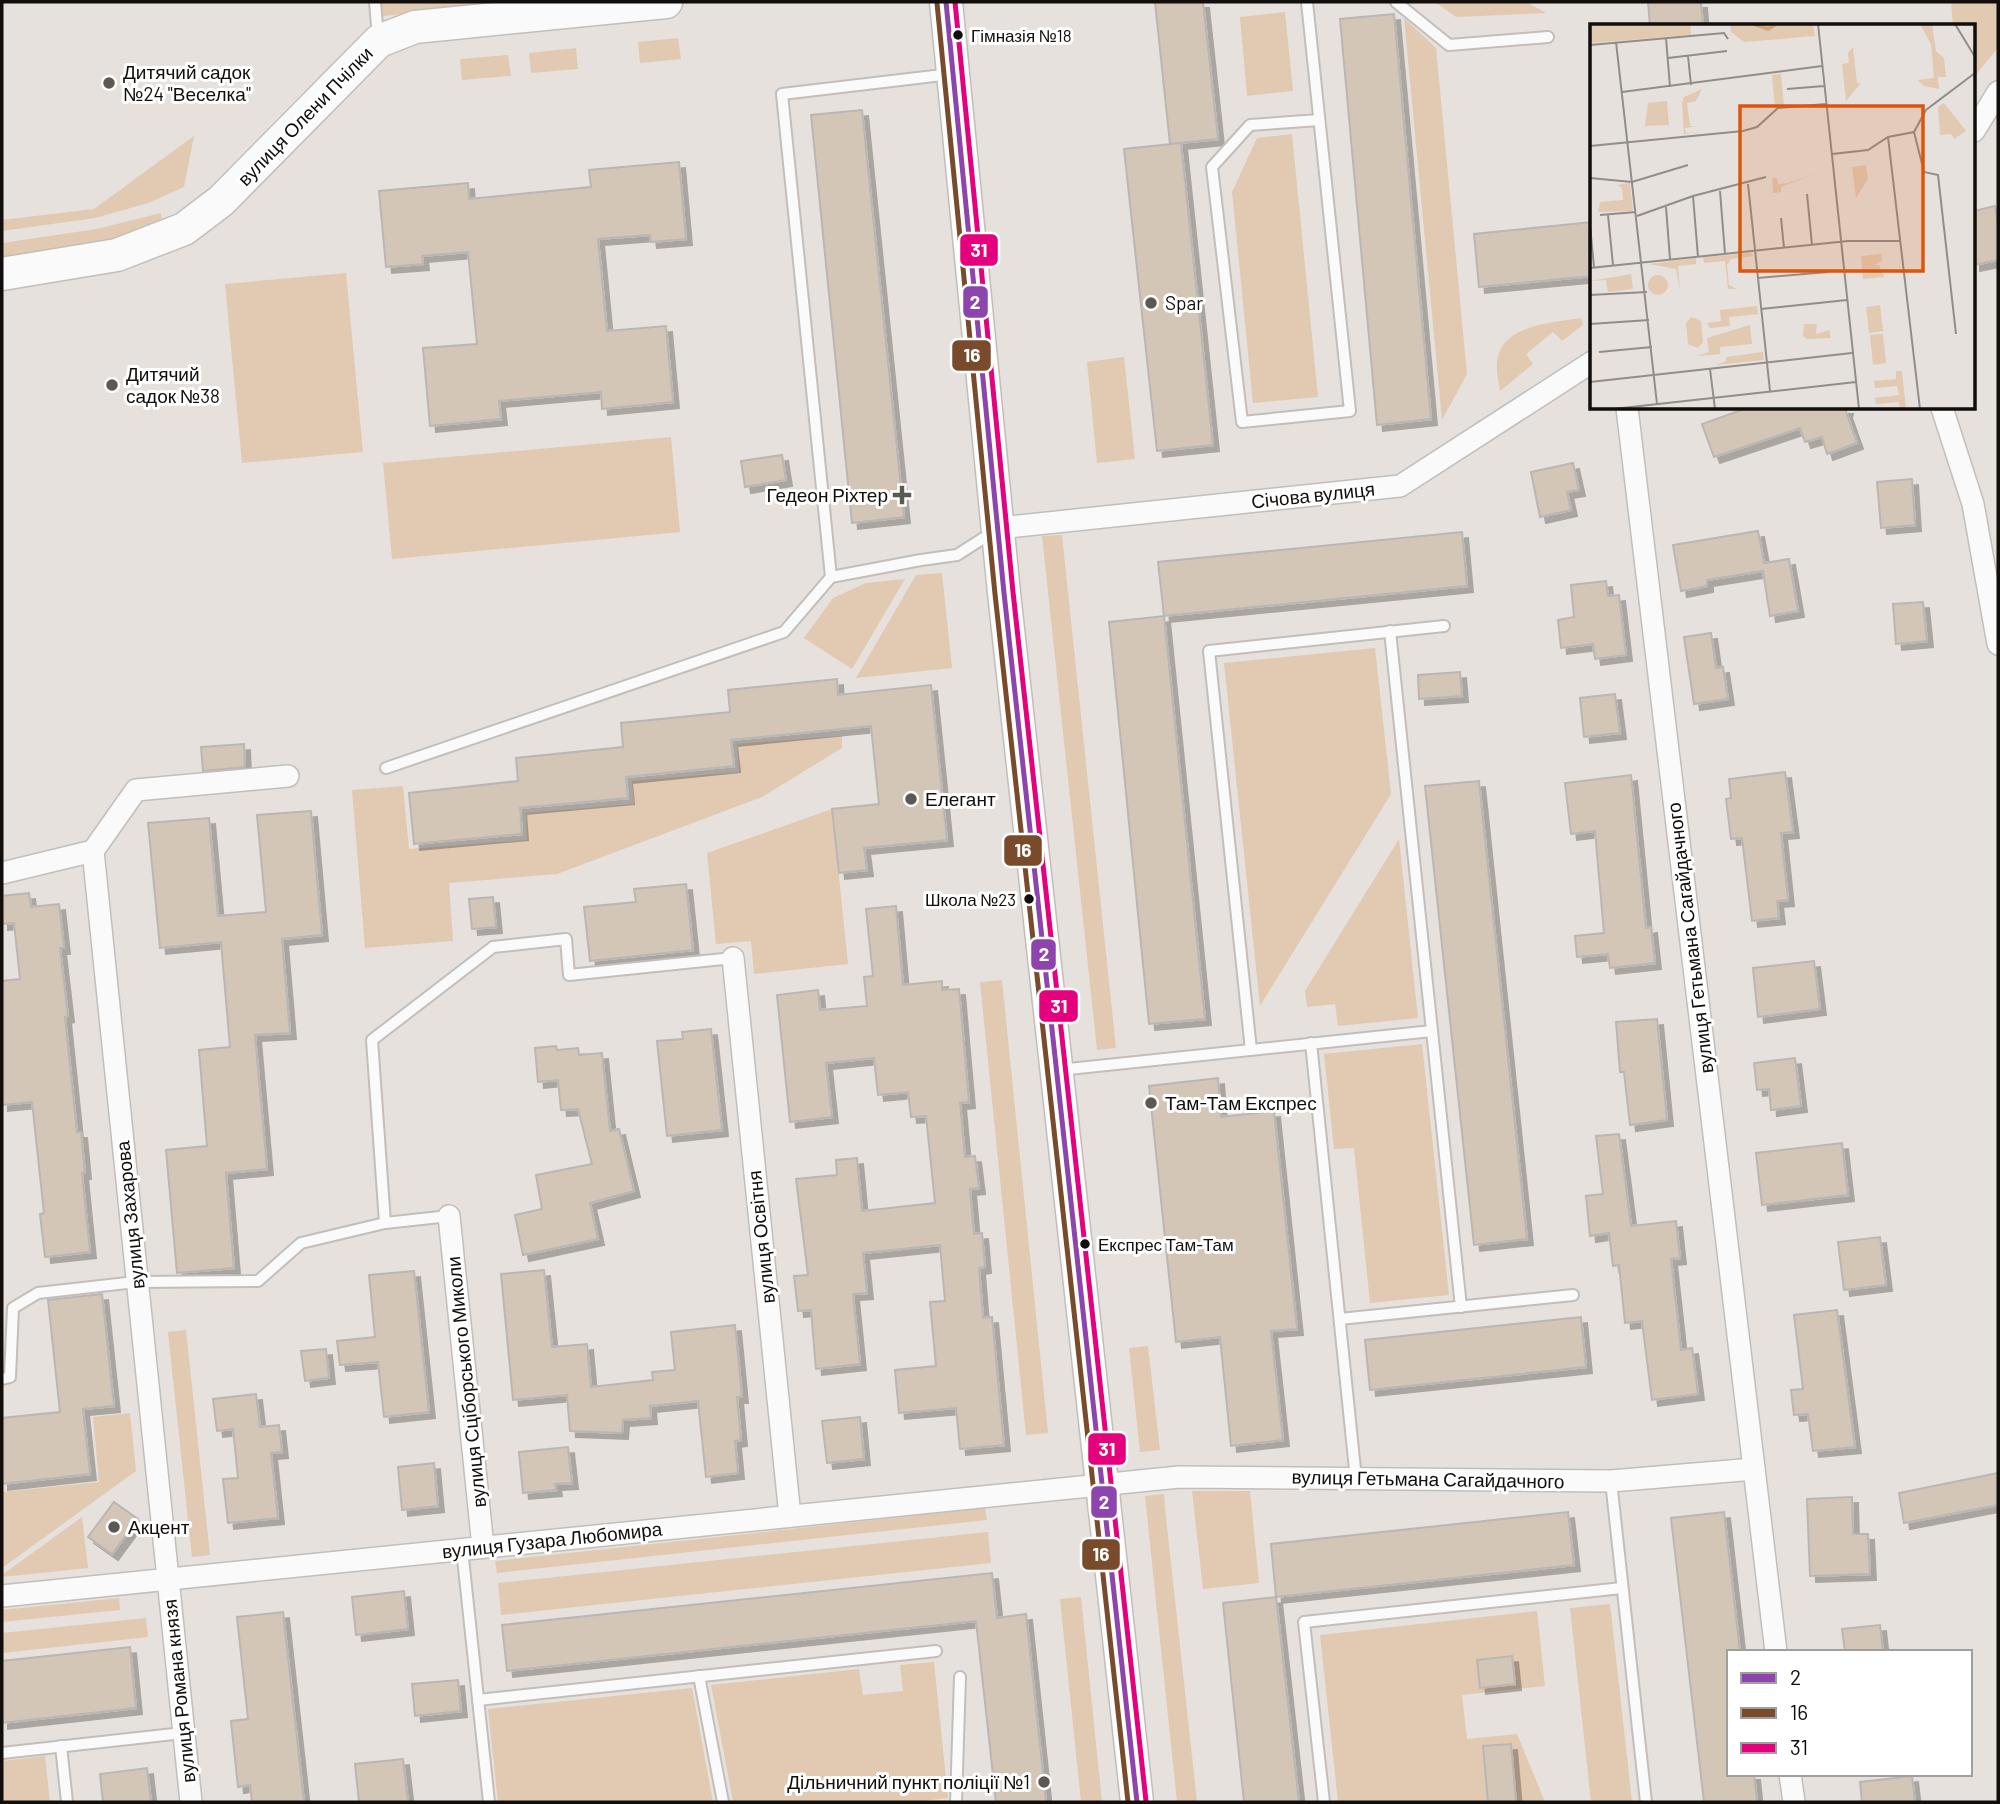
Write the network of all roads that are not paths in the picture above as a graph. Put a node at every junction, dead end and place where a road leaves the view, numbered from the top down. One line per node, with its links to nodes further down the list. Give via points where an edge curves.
1 (375, 2): 7 (lane)
2 (666, 2): 7 (main road, вулиця Олени Пчілки, via 415,27)
3 (946, 2): 8 (main road)
4 (1307, 2): 10 (lane)
5 (1396, 2): 6 (lane, via 1449,46)
6 (1548, 37)
7 (379, 41): 12 (main road, вулиця Олени Пчілки, via 221,201 184,229 117,255)
8 (954, 74): 16 (main road); 17 (lane, via 782,94)
9 (1998, 92): 11 (street)
10 (1320, 120): 10 (lane, via 1250,125 1212,167 1242,422 1350,411)
11 (1976, 128)
12 (2, 274)
13 (1590, 363): 16 (street, Січова вулиця, via 1400,486)
14 (1627, 410): 37 (street, вулиця Гетьмана Сагайдачного)
15 (1943, 410): 20 (street, via 1973,504)
16 (999, 528): 17 (lane, via 957,555); 29 (main road)
17 (831, 577): 21 (lane, via 784,632)
18 (1444, 626): 19 (lane)
19 (1390, 631): 26 (lane); 28 (lane, via 1209,651)
20 (1998, 644)
21 (386, 768)
22 (288, 776): 23 (street, via 136,790)
23 (93, 851): 24 (street); 32 (street, вулиця Захарова)
24 (2, 873)
25 (733, 958): 31 (lane, via 569,975 566,939 493,947 372,1040); 41 (street, вулиця Освітня)
26 (1432, 1031): 27 (lane); 34 (lane)
27 (1311, 1043): 28 (lane); 35 (lane)
28 (1251, 1050): 29 (lane)
29 (1057, 1070): 40 (main road)
30 (449, 1216): 31 (lane); 42 (street, вулиця Сціборського Миколи)
31 (385, 1223): 32 (lane, via 301,1243 258,1281)
32 (136, 1282): 36 (lane, via 38,1293 13,1308 10,1377); 43 (street, вулиця Захарова)
33 (1573, 1295): 34 (lane)
34 (1461, 1307): 35 (lane)
35 (1340, 1319): 38 (lane)
36 (2, 1379)
37 (1754, 1469): 39 (street, вулиця Гетьмана Сагайдачного); 46 (street, вулиця Гетьмана Сагайдачного)
38 (1356, 1479): 39 (street, вулиця Гетьмана Сагайдачного); 40 (street, вулиця Гетьмана Сагайдачного, via 1179,1476)
39 (1611, 1481): 44 (lane)
40 (1102, 1485): 41 (street, вулиця Гузара Любомира); 60 (main road)
41 (790, 1516): 42 (street, вулиця Гузара Любомира)
42 (473, 1548): 43 (street, вулиця Гузара Любомира); 50 (lane)
43 (167, 1579): 45 (street, вулиця Гузара Любомира); 51 (street, вулиця Романа князя)
44 (1622, 1588): 61 (lane, via 1304,1622); 62 (lane)
45 (2, 1596)
46 (1776, 1650)
47 (936, 1651): 48 (lane)
48 (699, 1676): 50 (lane); 58 (lane)
49 (960, 1677): 59 (lane)
50 (478, 1700): 57 (lane)
51 (183, 1733): 52 (lane); 56 (street, вулиця Романа князя)
52 (61, 1746): 53 (lane); 55 (lane)
53 (2, 1753)
54 (1790, 1776): 63 (street)
55 (67, 1802)
56 (191, 1802)
57 (489, 1802)
58 (723, 1802)
59 (956, 1802)
60 (1137, 1802)
61 (1324, 1802)
62 (1646, 1802)
63 (1794, 1802)

